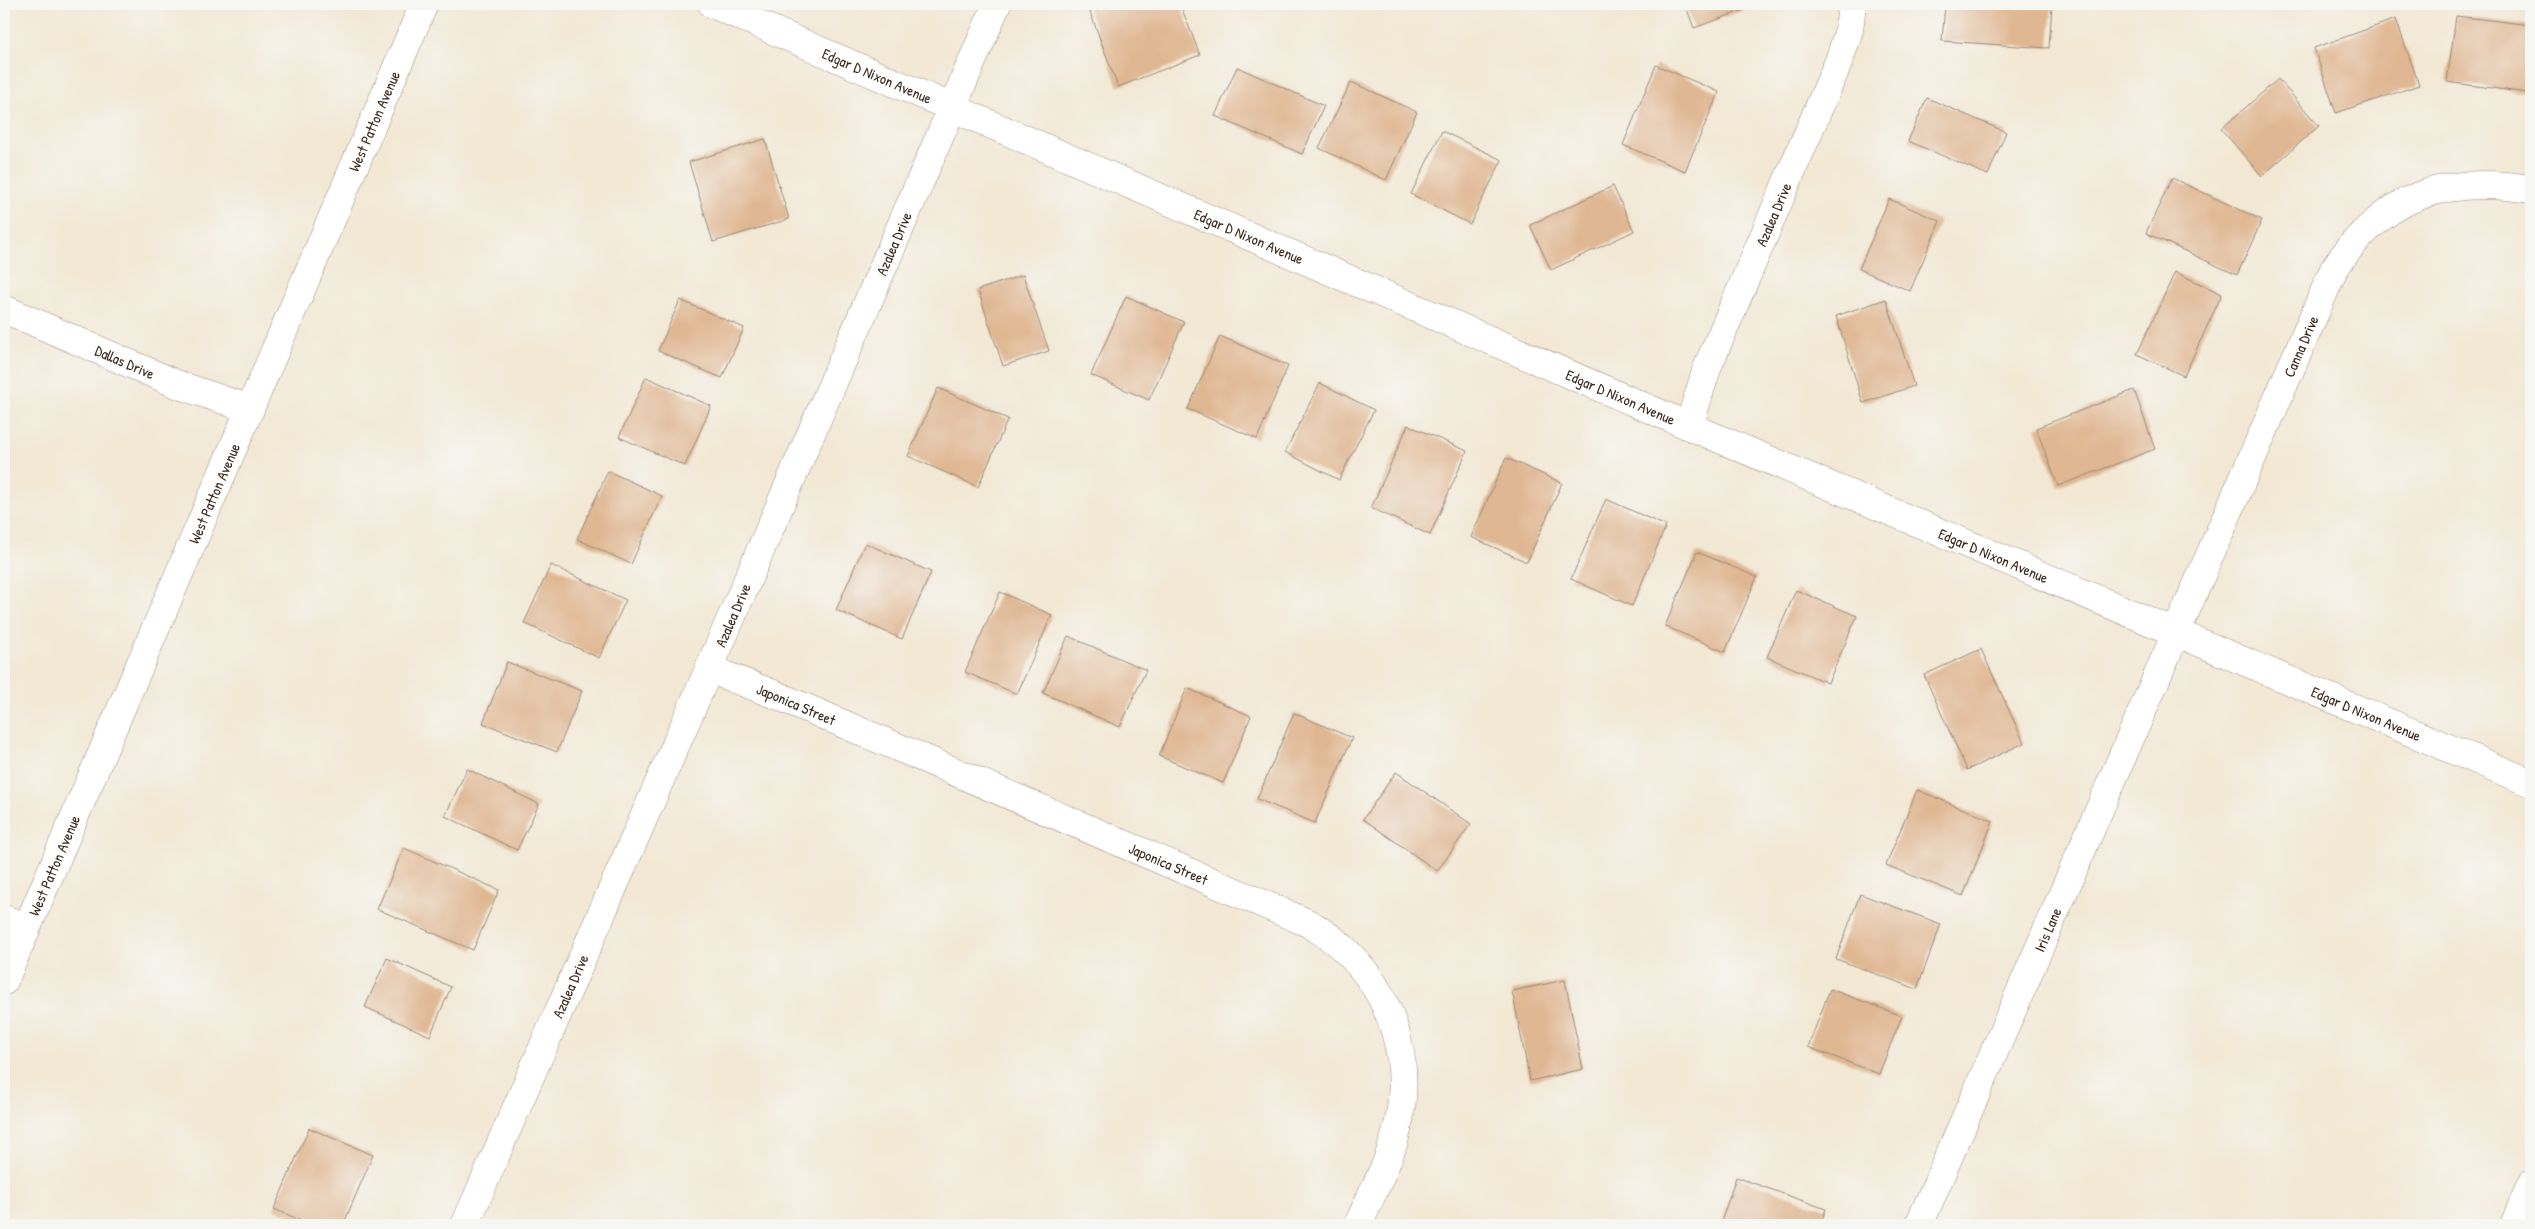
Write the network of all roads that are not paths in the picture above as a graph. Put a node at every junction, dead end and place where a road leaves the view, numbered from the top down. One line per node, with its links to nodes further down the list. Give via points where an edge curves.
1 (424, 4): 8 (street, West Patton Avenue)
2 (712, 4): 5 (street, Edgar D Nixon Avenue)
3 (997, 4): 5 (street, Azalea Drive)
4 (1852, 4): 9 (street, Azalea Drive, via 1849,30 1839,62 1707,368)
5 (952, 107): 9 (street, Edgar D Nixon Avenue); 11 (street, Azalea Drive)
6 (2531, 189): 10 (street, Canna Drive, via 2477,184 2438,190 2402,202 2370,224 2352,242 2334,269)
7 (4, 309): 8 (street, Dallas Drive, via 178,385)
8 (250, 409): 13 (street, West Patton Avenue)
9 (1689, 426): 10 (street, Edgar D Nixon Avenue)
10 (2175, 633): 12 (street, Edgar D Nixon Avenue); 18 (street, Iris Lane)
11 (709, 669): 16 (street, Azalea Drive); 17 (street, Japonica Street, via 776,694 1310,924 1343,948 1366,972 1387,1007 1399,1039 1403,1068 1397,1131)
12 (2531, 783)
13 (15, 923): 14 (street, West Patton Avenue)
14 (4, 981)
15 (2531, 1184): 19 (street)
16 (465, 1225)
17 (1358, 1225)
18 (1919, 1225)
19 (2514, 1225)

